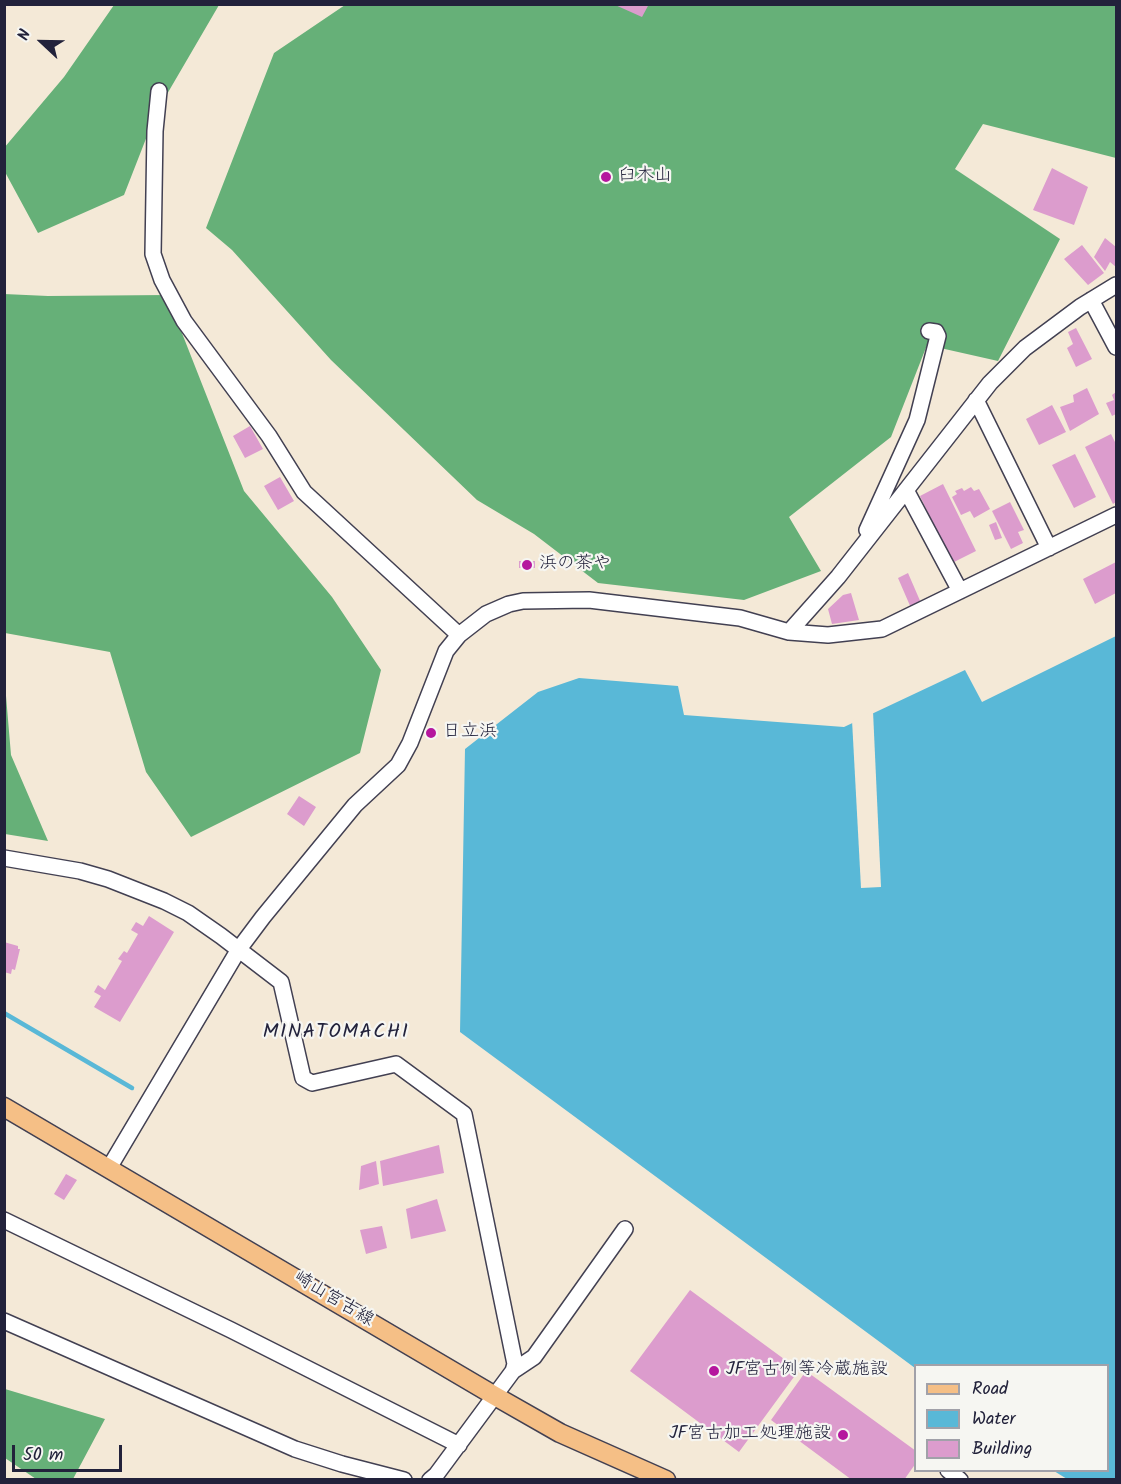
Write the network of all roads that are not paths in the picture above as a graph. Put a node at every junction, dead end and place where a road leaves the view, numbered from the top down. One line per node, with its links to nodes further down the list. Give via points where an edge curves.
1 (159, 91): 13 (street, via 153,254 184,321 269,436 304,492)
2 (1116, 285): 3 (street)
3 (1091, 300): 5 (street); 6 (street, via 1025,348)
4 (929, 331): 10 (street, via 938,336 917,420)
5 (1116, 347)
6 (976, 400): 7 (street); 9 (street)
7 (906, 490): 10 (street); 11 (street)
8 (1116, 515): 9 (street)
9 (1049, 548): 11 (street)
10 (857, 552): 12 (street)
11 (960, 591): 12 (street, via 882,628 828,635)
12 (789, 632): 13 (street, via 740,618 589,600 509,604 486,614)
13 (459, 635): 15 (street, via 446,651 398,765 355,805)
14 (4, 858): 15 (street, via 80,871 153,896 188,913)
15 (239, 949): 17 (street); 21 (street, via 281,982 303,1078 312,1083 396,1064 464,1114 515,1364)
16 (5, 1107): 17 (main road, 崎山宮古線)
17 (109, 1168): 22 (main road, 崎山宮古線)
18 (4, 1220): 23 (street)
19 (625, 1228): 21 (street, via 534,1357)
20 (4, 1321): 24 (street, via 313,1456)
21 (513, 1371): 22 (street)
22 (495, 1396): 23 (street); 26 (main road, 崎山宮古線, via 561,1433)
23 (459, 1445): 25 (street)
24 (404, 1479)
25 (430, 1479)
26 (666, 1479)

